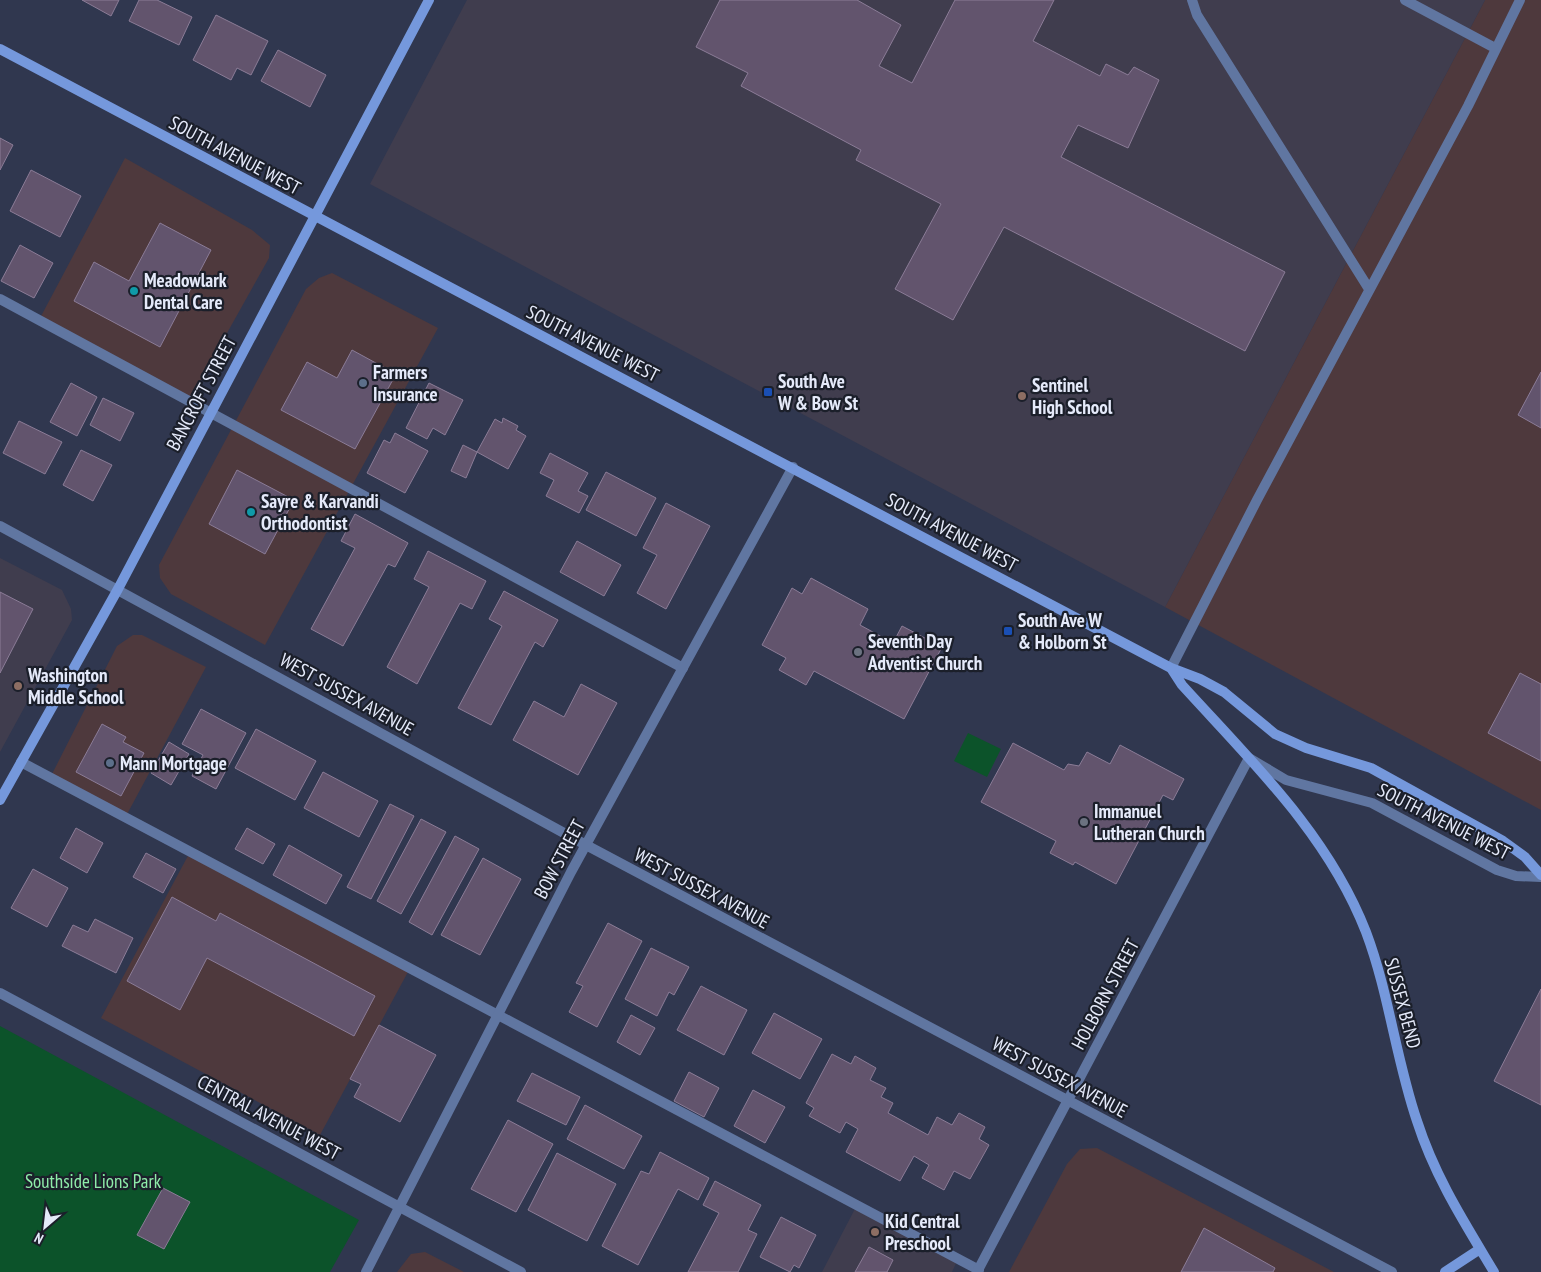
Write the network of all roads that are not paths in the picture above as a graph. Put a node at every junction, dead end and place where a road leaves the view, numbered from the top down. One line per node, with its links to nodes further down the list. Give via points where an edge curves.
1 (1192, 0): 8 (street, via 1197,15)
2 (1405, 0): 5 (street)
3 (1520, 0): 5 (street)
4 (424, 2): 7 (street, BANCROFT STREET)
5 (1495, 48): 8 (street, via 1468,106)
6 (0, 49): 7 (street, SOUTH AVENUE WEST)
7 (314, 218): 10 (street, BANCROFT STREET); 11 (street, SOUTH AVENUE WEST)
8 (1369, 289): 15 (street)
9 (0, 299): 10 (street)
10 (211, 413): 13 (street, BANCROFT STREET); 14 (street)
11 (794, 467): 14 (street, BOW STREET); 15 (street, SOUTH AVENUE WEST)
12 (0, 526): 13 (street, WEST SUSSEX AVENUE)
13 (118, 589): 17 (street, BANCROFT STREET); 19 (street, WEST SUSSEX AVENUE)
14 (683, 668): 19 (street, BOW STREET)
15 (1171, 668): 16 (street, SOUTH AVENUE WEST, via 1182,685); 20 (street, SOUTH AVENUE WEST, via 1224,692 1275,734 1306,748 1371,768 1495,836 1525,857)
16 (1250, 758): 20 (street, SOUTH AVENUE WEST, via 1286,780 1372,803 1497,870 1516,876); 23 (street, HOLBORN STREET); 25 (street, SUSSEX BEND, via 1298,814 1335,870 1366,932 1416,1120 1441,1182)
17 (21, 762): 18 (street, BANCROFT STREET); 22 (street, via 409,970)
18 (0, 800)
19 (586, 846): 22 (street, BOW STREET); 23 (street, WEST SUSSEX AVENUE)
20 (1541, 876)
21 (0, 993): 24 (street, CENTRAL AVENUE WEST)
22 (500, 1015): 24 (street, BOW STREET); 26 (street)
23 (1068, 1102): 26 (street, HOLBORN STREET); 29 (street, WEST SUSSEX AVENUE)
24 (401, 1206): 27 (street, BOW STREET); 28 (street, CENTRAL AVENUE WEST)
25 (1480, 1249): 30 (street); 31 (street, SUSSEX BEND)
26 (978, 1271)
27 (366, 1272)
28 (521, 1272)
29 (1392, 1272)
30 (1445, 1272)
31 (1494, 1272)

